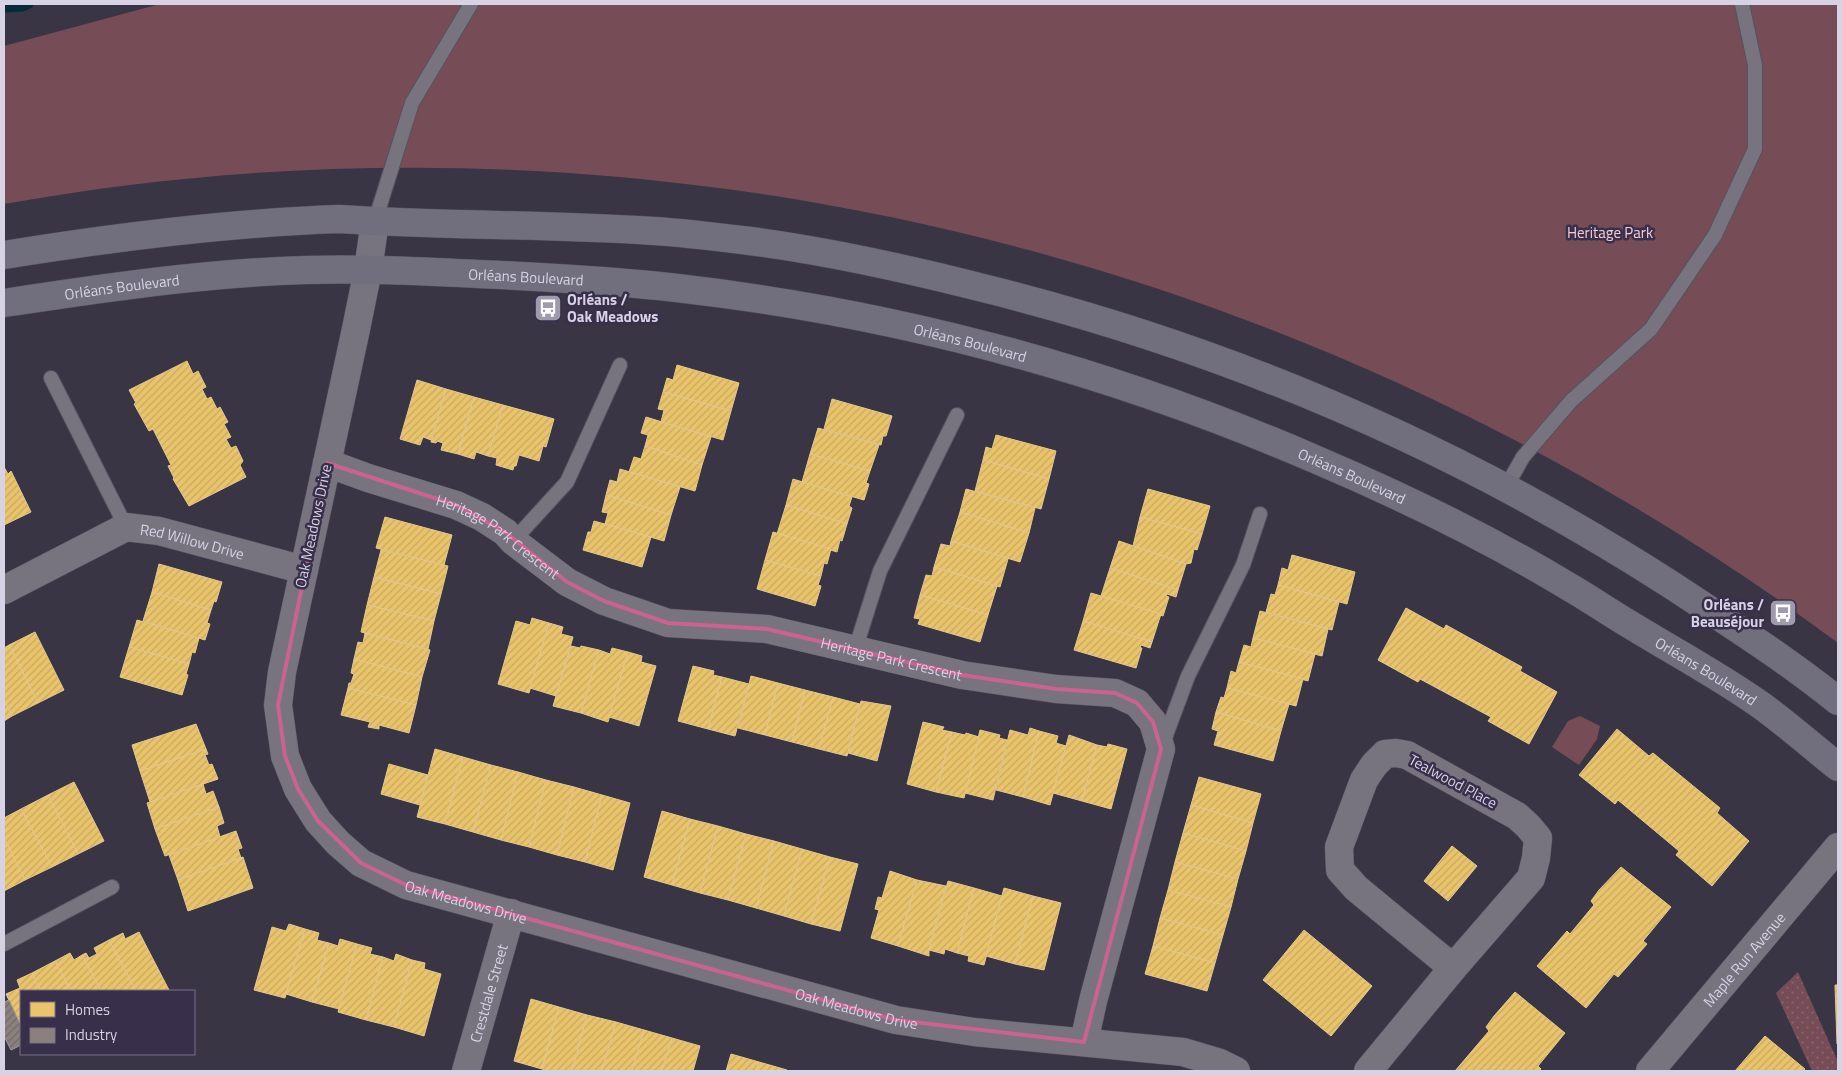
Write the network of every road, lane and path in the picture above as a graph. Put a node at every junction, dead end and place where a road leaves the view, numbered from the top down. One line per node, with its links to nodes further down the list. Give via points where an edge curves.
1 (470, 4): 3 (lane, via 412,103)
2 (1742, 4): 11 (lane, via 1755,65 1755,149 1715,235 1651,329 1571,401 1523,457)
3 (375, 222): 4 (main road, via 339,219 208,228 96,240); 5 (street, Oak Meadows Drive); 11 (main road, via 657,231 754,242 924,273 1067,309 1209,356 1348,412)
4 (4, 255)
5 (368, 270): 6 (main road, Orléans Boulevard, via 244,273); 10 (street, Oak Meadows Drive); 20 (main road, Orléans Boulevard, via 608,281 680,288 840,313 935,333 1166,400 1320,460 1568,586 1692,660 1761,706)
6 (4, 303)
7 (620, 365): 14 (lane, via 566,482)
8 (51, 378): 13 (lane)
9 (957, 415): 17 (lane, via 880,571)
10 (327, 462): 14 (street, Heritage Park Crescent, via 456,505 482,517); 15 (street, Oak Meadows Drive)
11 (1506, 487): 18 (main road, via 1645,568 1764,645)
12 (1260, 514): 19 (lane, via 1243,565 1188,676)
13 (126, 527): 15 (street, Red Willow Drive, via 160,531); 16 (street, Red Willow Drive)
14 (513, 541): 17 (street, Heritage Park Crescent, via 568,582 604,601 668,623 767,629)
15 (304, 570): 23 (street, Oak Meadows Drive, via 278,704 285,756 298,789 318,821 361,863 406,886)
16 (4, 590)
17 (856, 650): 19 (street, Heritage Park Crescent, via 962,675 1056,689 1115,693 1137,703 1153,722)
18 (1838, 701)
19 (1161, 749): 26 (street)
20 (1838, 767)
21 (1838, 848): 30 (street, Maple Run Avenue)
22 (112, 887): 24 (lane)
23 (511, 913): 26 (street, Oak Meadows Drive, via 896,1020 974,1032); 27 (street, Crestdale Street)
24 (4, 944)
25 (1453, 968): 25 (street, Tealwood Place, via 1531,878 1538,838 1517,816 1408,755 1386,754 1374,764 1364,780 1339,847 1340,870 1356,888); 29 (street, Tealwood Place)
26 (1084, 1042): 28 (street, Oak Meadows Drive, via 1183,1052)
27 (466, 1071)
28 (1236, 1071)
29 (1368, 1071)
30 (1650, 1071)

